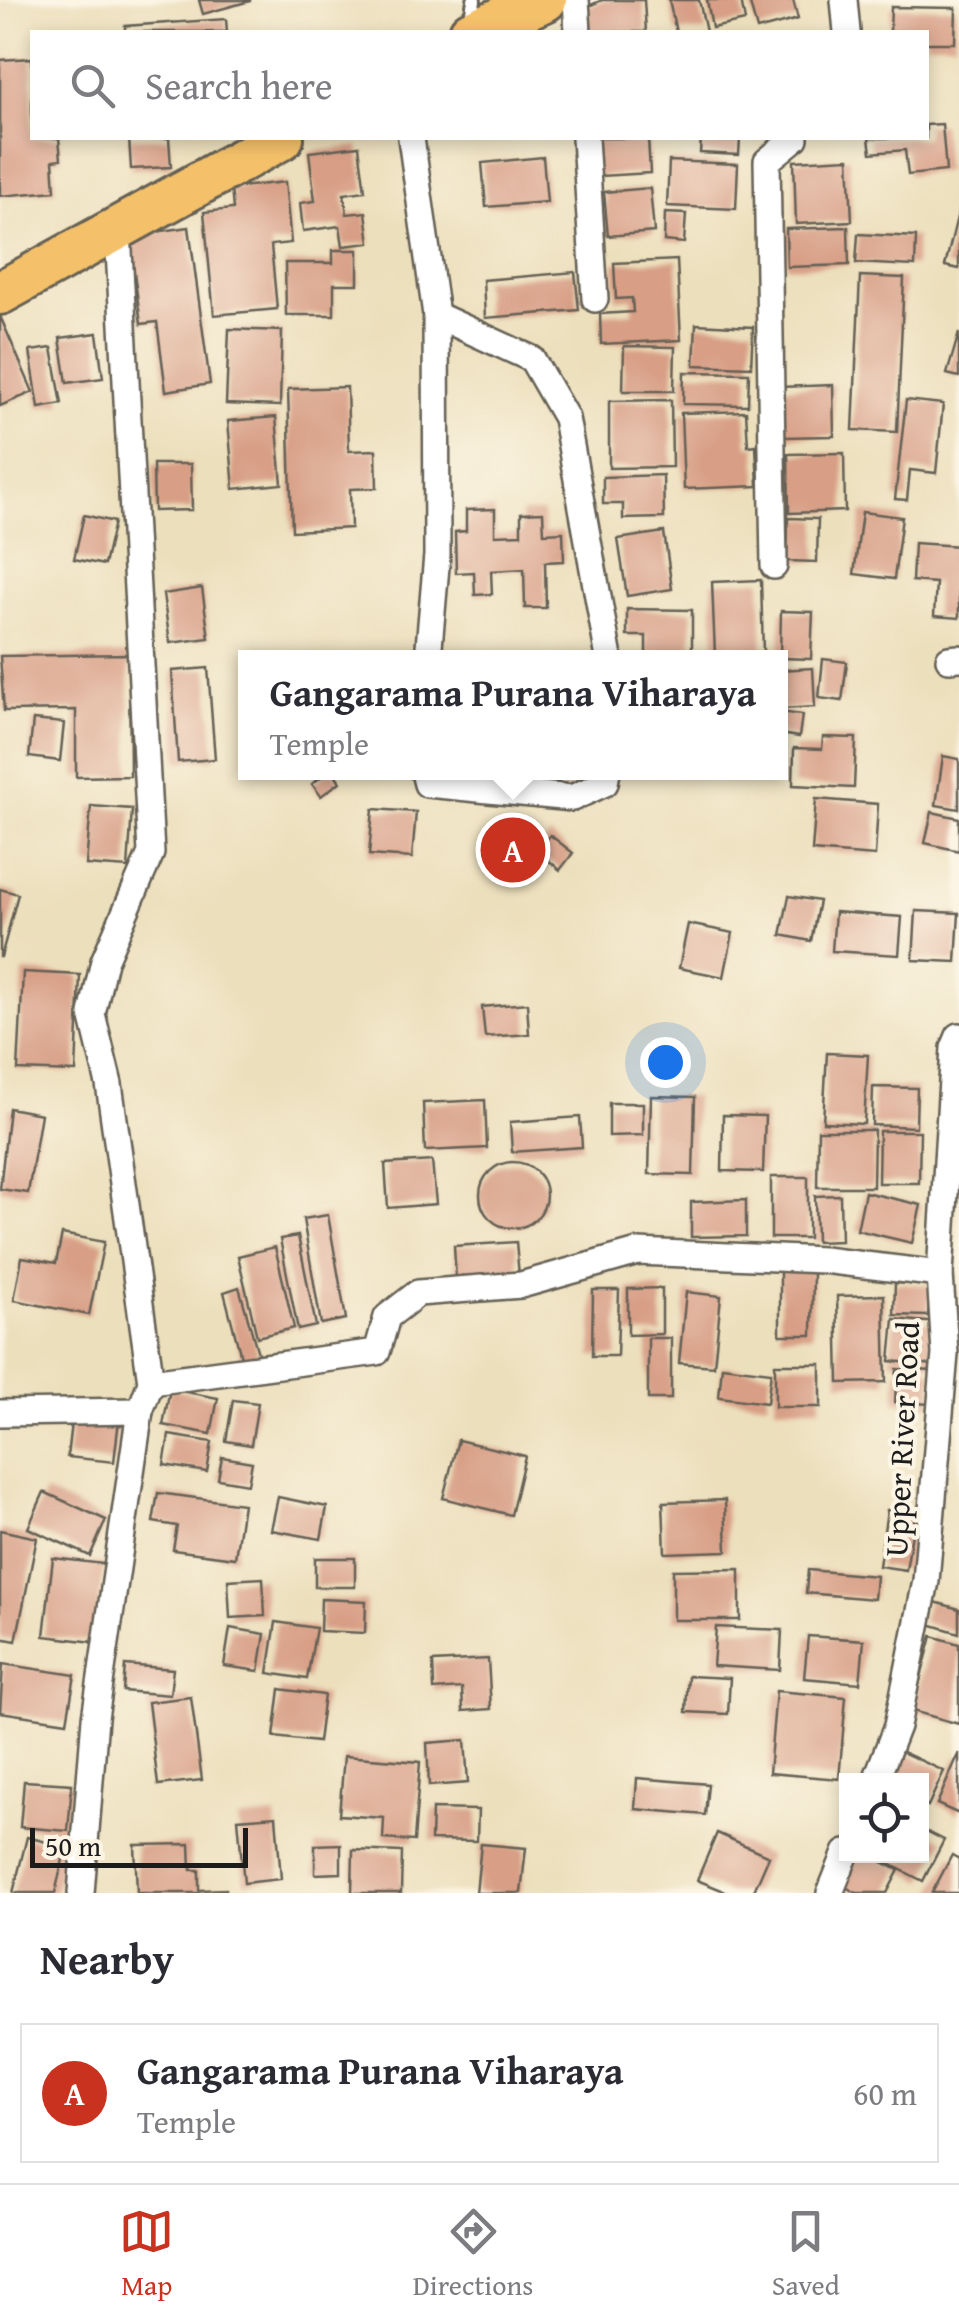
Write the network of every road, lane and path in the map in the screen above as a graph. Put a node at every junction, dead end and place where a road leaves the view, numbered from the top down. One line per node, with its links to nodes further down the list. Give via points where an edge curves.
1 (474, 0): 5 (lane)
2 (545, 0): 6 (highway)
3 (576, 0): 7 (street)
4 (844, 0): 8 (street)
5 (470, 30)
6 (475, 30)
7 (578, 30)
8 (847, 30)
9 (278, 140): 13 (highway)
10 (410, 140): 16 (street)
11 (585, 140): 15 (street)
12 (793, 140): 17 (street, via 768,161)
13 (118, 231): 14 (highway); 25 (street, via 152,852 104,961 92,1014 109,1084)
14 (0, 293)
15 (596, 300)
16 (436, 315): 18 (street, via 436,555); 19 (street, via 532,358 566,418)
17 (774, 566)
18 (429, 650)
19 (608, 650)
20 (426, 780): 21 (street, via 572,798)
21 (606, 780)
22 (959, 1036): 23 (street, Upper River Road)
23 (954, 1192): 24 (street, Upper River Road)
24 (940, 1274): 25 (street, via 823,1260 638,1252 520,1285 418,1293 386,1317 377,1352); 28 (street, Upper River Road, via 945,1354 926,1581 898,1726)
25 (151, 1382): 26 (street)
26 (140, 1410): 27 (street); 30 (street, via 94,1718)
27 (0, 1414)
28 (879, 1773)
29 (842, 1863): 31 (street)
30 (81, 1893)
31 (830, 1893)

